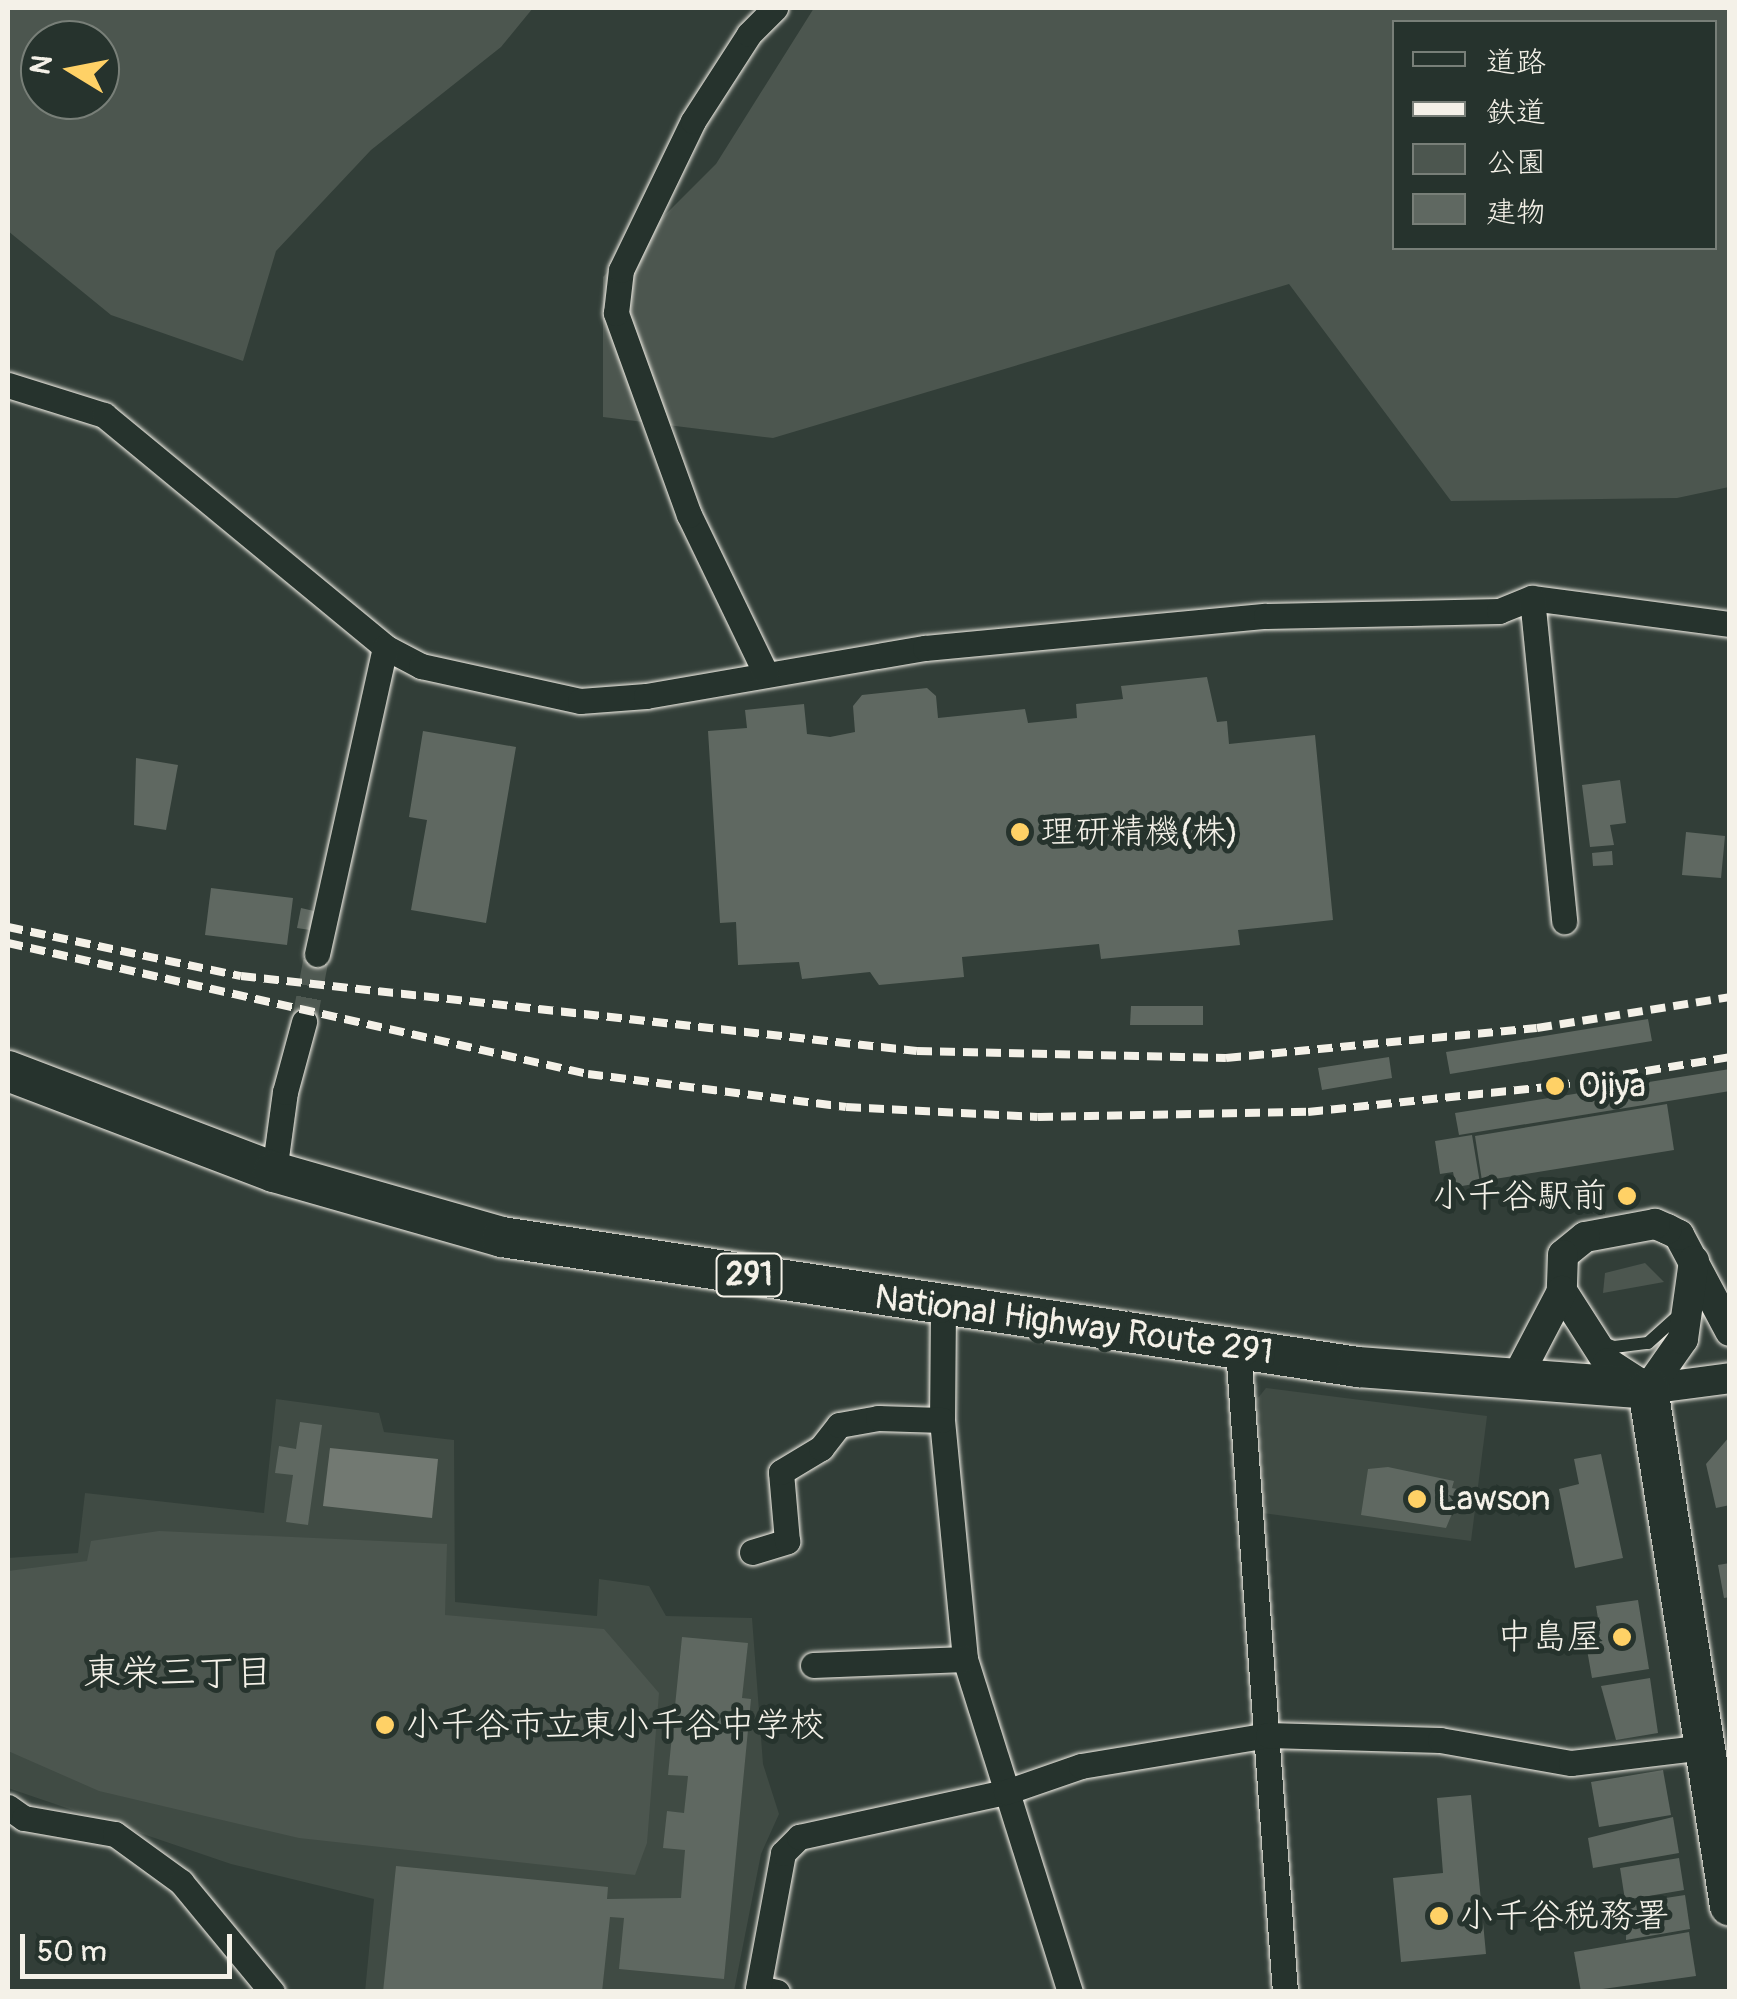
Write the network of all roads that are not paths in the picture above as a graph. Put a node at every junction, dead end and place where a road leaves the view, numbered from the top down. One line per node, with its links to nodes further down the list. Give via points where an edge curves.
1 (775, 8): 6 (street, via 749,34 694,121 621,270 616,313 689,514)
2 (8, 384): 5 (street, via 104,415)
3 (1532, 598): 4 (street); 6 (street, via 1499,612 1266,616 925,648); 7 (street)
4 (1730, 624)
5 (385, 646): 6 (street, via 421,666 580,700); 8 (street)
6 (766, 674)
7 (1564, 921)
8 (317, 954)
9 (304, 1022): 11 (street, via 284,1092)
10 (8, 1071): 11 (highway, National Highway Route 291 / 291)
11 (274, 1172): 15 (highway, National Highway Route 291 / 291, via 502,1237)
12 (1694, 1261): 13 (street, via 1679,1235 1655,1224 1585,1237 1563,1255); 14 (street); 16 (street)
13 (1562, 1290): 17 (street); 20 (street)
14 (1689, 1302): 17 (lane, via 1648,1343 1614,1347); 21 (street, via 1674,1358)
15 (943, 1308): 18 (highway, National Highway Route 291 / 291); 22 (street)
16 (1730, 1331)
17 (1591, 1337): 21 (street, via 1608,1363)
18 (1238, 1349): 20 (highway, National Highway Route 291 / 291); 26 (street)
19 (1730, 1378): 21 (street)
20 (1514, 1383): 21 (highway, National Highway Route 291 / 291)
21 (1648, 1388): 27 (highway)
22 (942, 1420): 23 (street, via 878,1418 839,1425 822,1448 781,1472 787,1541); 24 (street)
23 (752, 1552)
24 (965, 1659): 25 (street); 28 (street)
25 (813, 1665)
26 (1268, 1735): 27 (street, via 1440,1740 1570,1764); 28 (street, via 1081,1766); 34 (street)
27 (1714, 1752): 30 (highway)
28 (1006, 1792): 32 (street, via 799,1837 783,1853 758,1988); 33 (street)
29 (8, 1807): 31 (street, via 24,1818 115,1834 181,1882)
30 (1730, 1906)
31 (272, 1992)
32 (778, 1992)
33 (1070, 1992)
34 (1285, 1992)

